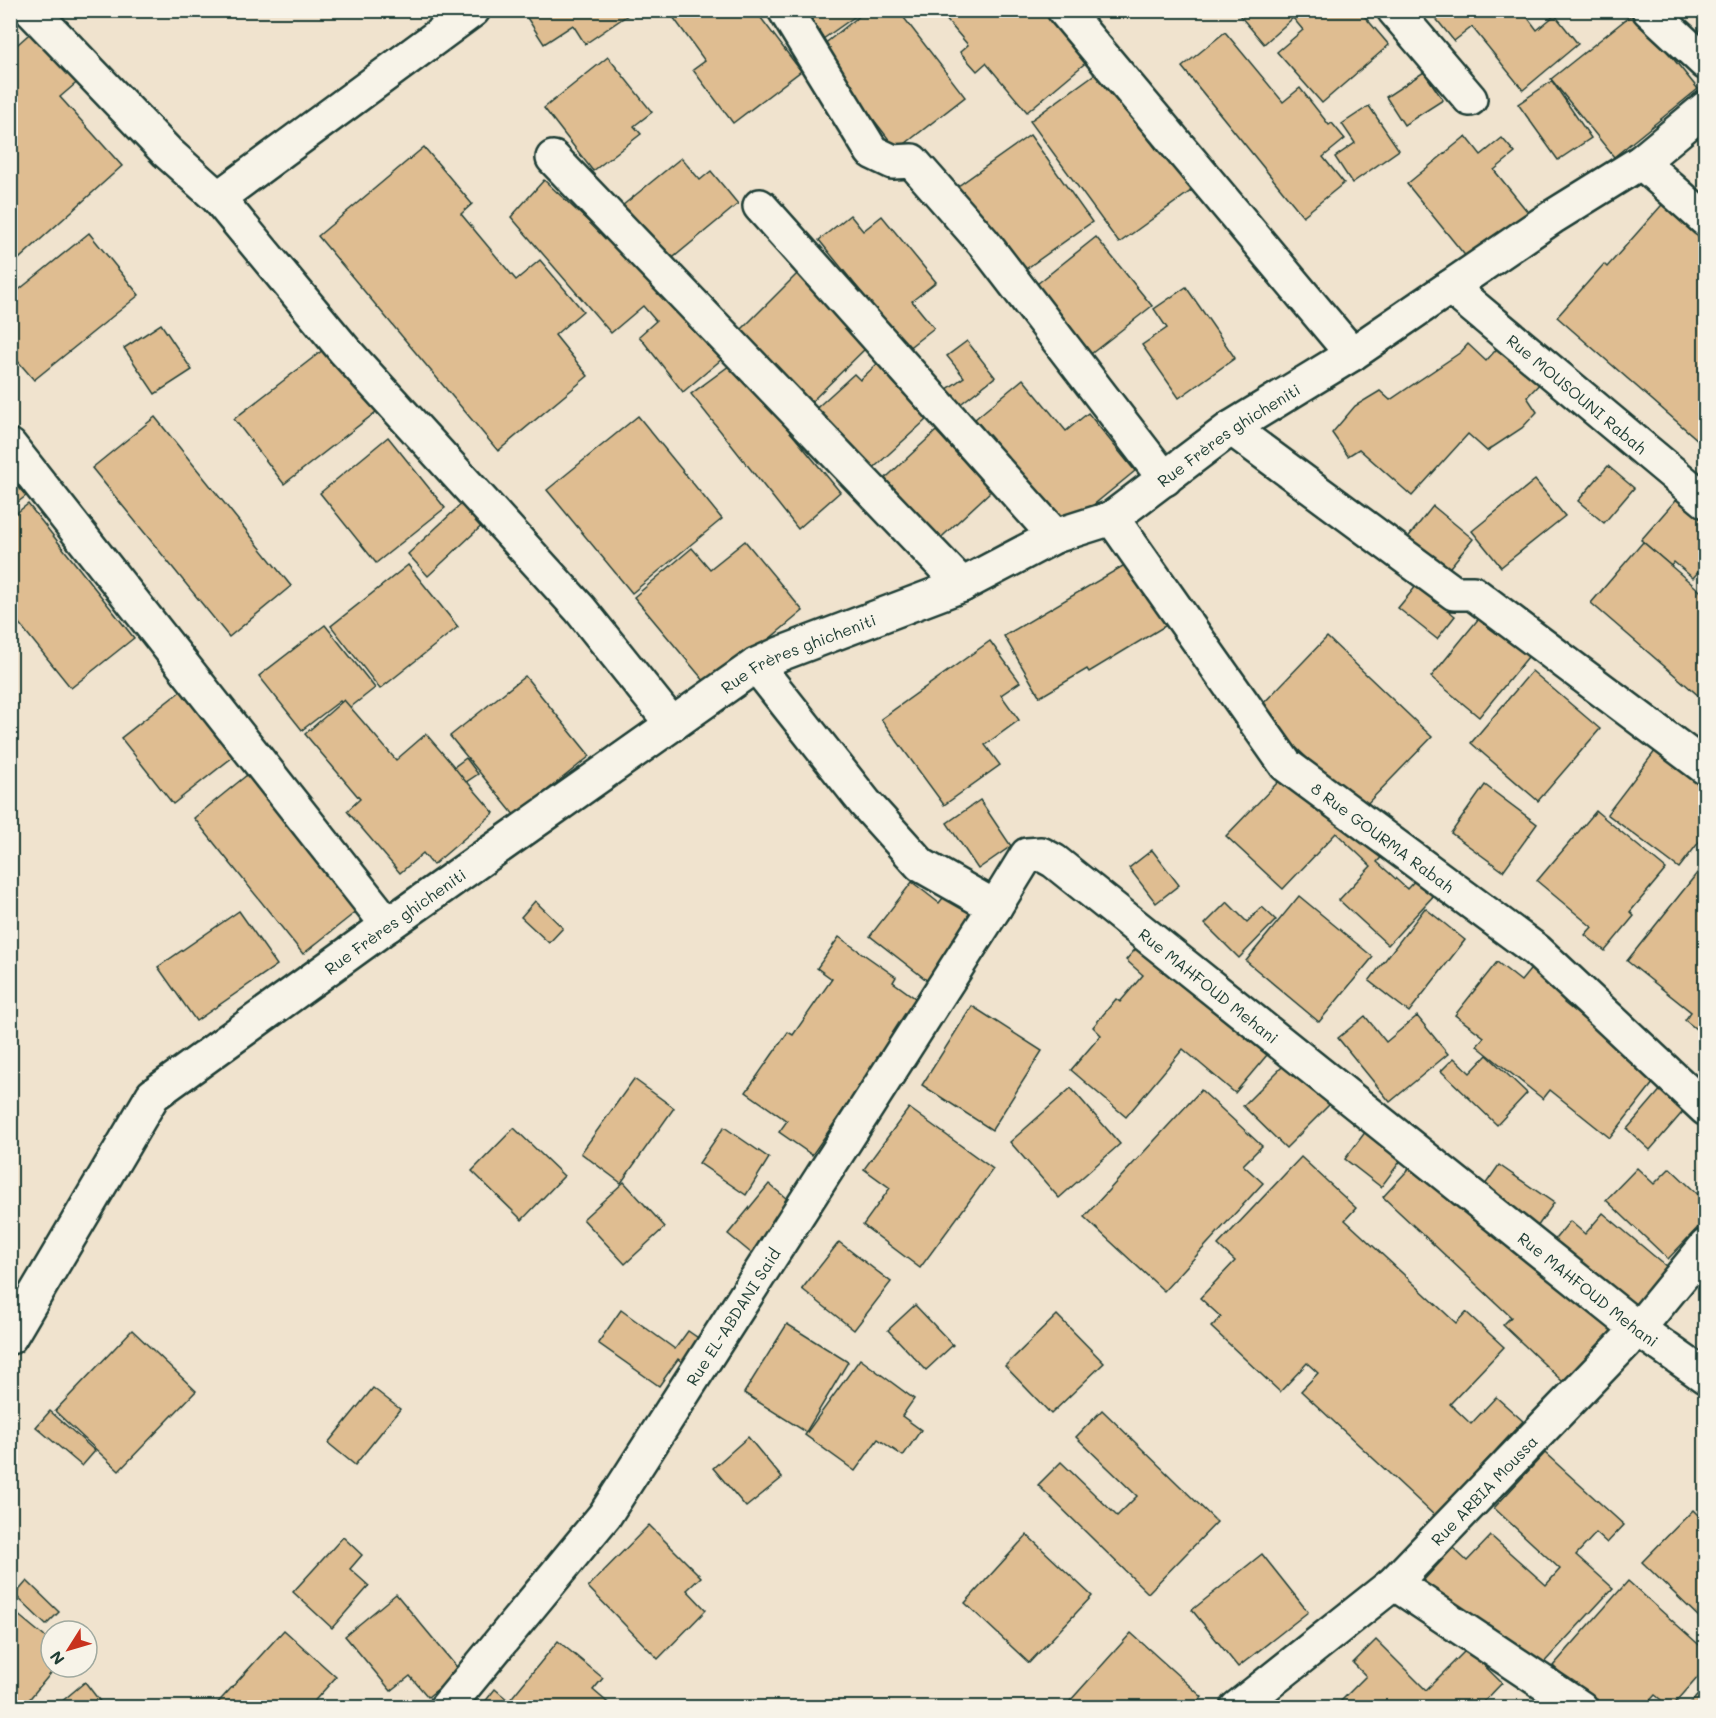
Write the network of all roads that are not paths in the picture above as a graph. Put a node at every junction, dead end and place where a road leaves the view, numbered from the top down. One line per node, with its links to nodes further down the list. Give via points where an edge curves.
1 (31, 10): 12 (street, via 167,152)
2 (473, 10): 12 (street)
3 (785, 10): 19 (street, via 872,152 893,162 912,161 982,242)
4 (1064, 10): 16 (street)
5 (1394, 10): 8 (street)
6 (1649, 10): 7 (street)
7 (1706, 63)
8 (1470, 99)
9 (1706, 108): 11 (street, Rue Frères ghicheniti)
10 (553, 158): 23 (street)
11 (1641, 162): 14 (street); 15 (street, Rue Frères ghicheniti)
12 (218, 198): 25 (street, via 345,351 580,609)
13 (760, 206): 22 (street)
14 (1706, 220)
15 (1450, 287): 16 (street, Rue Frères ghicheniti); 20 (street, Rue MOUSOUNI Rabah)
16 (1352, 354): 17 (street, Rue Frères ghicheniti)
17 (1232, 428): 19 (street, Rue Frères ghicheniti); 26 (street, via 1454,593 1473,593)
18 (10, 446): 28 (street)
19 (1165, 479): 21 (street, Rue Frères ghicheniti)
20 (1706, 501)
21 (1112, 518): 22 (street, Rue Frères ghicheniti); 29 (street, 8 Rue GOURMA Rabah, via 1286,765 1536,950)
22 (1055, 536): 23 (street, Rue Frères ghicheniti)
23 (962, 585): 24 (street, Rue Frères ghicheniti)
24 (756, 665): 25 (street, Rue Frères ghicheniti); 27 (street, via 865,804 921,865)
25 (672, 724): 28 (street, Rue Frères ghicheniti)
26 (1706, 768)
27 (995, 907): 31 (street, Rue MAHFOUD Mehani, via 1027,855 1041,854 1054,861); 36 (street, Rue EL-ABDANI Said, via 605,1515)
28 (388, 925): 32 (street, Rue Frères ghicheniti, via 153,1095)
29 (1706, 1109)
30 (1706, 1246): 31 (street, Rue ARBIA Moussa)
31 (1638, 1329): 33 (street, Rue MAHFOUD Mehani); 34 (street, Rue ARBIA Moussa)
32 (10, 1337)
33 (1706, 1377)
34 (1394, 1583): 35 (street, Rue ARBIA Moussa); 37 (street)
35 (1245, 1705)
36 (446, 1707)
37 (1581, 1707)

